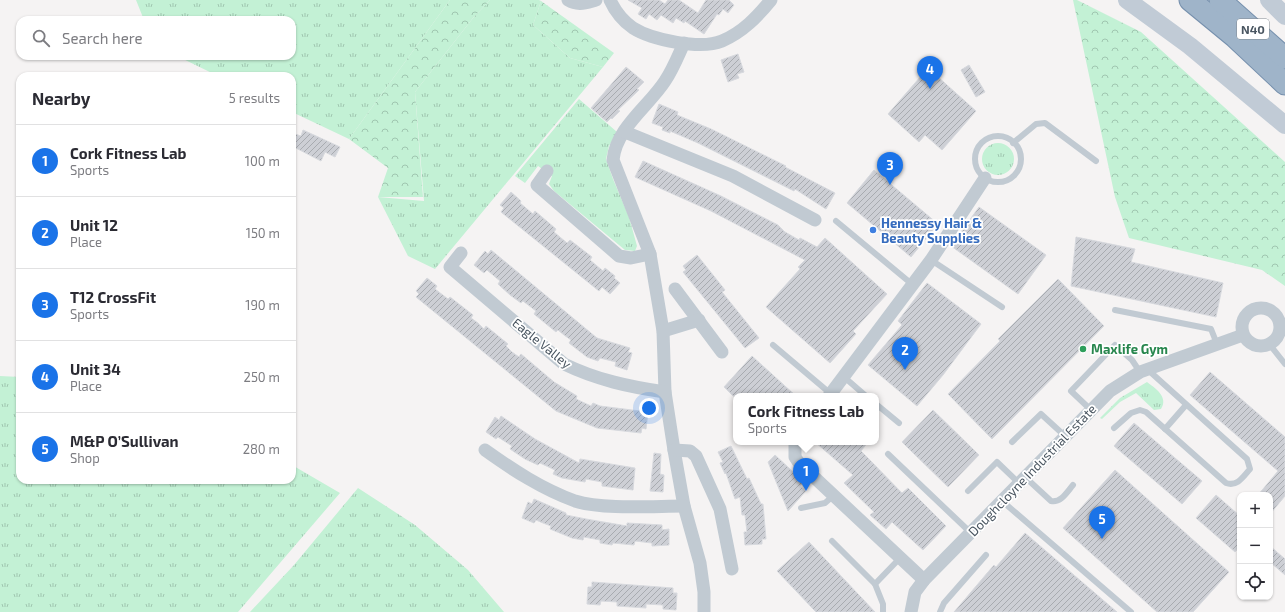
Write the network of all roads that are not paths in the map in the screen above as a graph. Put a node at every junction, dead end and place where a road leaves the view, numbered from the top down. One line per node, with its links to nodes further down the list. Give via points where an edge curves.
1 (568, 0): 2 (street, via 582,4)
2 (596, 0)
3 (610, 0): 12 (street, via 624,20 640,32)
4 (771, 0): 12 (street, via 743,29 722,41 707,44)
5 (1127, 0): 15 (main road, via 1190,46)
6 (1180, 0): 11 (highway)
7 (1190, 0): 11 (highway, N40)
8 (1220, 0): 13 (highway, N40)
9 (1269, 0): 10 (main road)
10 (1285, 16)
11 (1235, 37): 14 (highway, N40)
12 (684, 43): 16 (street, via 664,82)
13 (1285, 58)
14 (1285, 84)
15 (1285, 125)
16 (625, 132): 21 (street, via 733,176); 24 (street, via 616,147 613,160)
17 (1013, 143): 18 (lane, via 1036,124 1045,123); 20 (lane, via 1018,149 1020,163 1013,176 1000,182); 20 (lane, via 1000,137 985,140 980,145 976,152 976,167)
18 (1096, 161)
19 (547, 172): 24 (street, via 537,185 619,256 631,258)
20 (985, 178): 25 (street)
21 (815, 220)
22 (836, 221): 26 (lane)
23 (461, 253): 40 (street, Eagle Valley, via 450,267 564,364 582,373 622,385)
24 (650, 254): 31 (street)
25 (931, 260): 26 (street); 28 (lane)
26 (913, 285): 39 (street)
27 (675, 289): 30 (street)
28 (1002, 307)
29 (1115, 310): 33 (lane, via 1211,329)
30 (699, 320): 31 (street); 36 (street)
31 (663, 331): 40 (street)
32 (1243, 335): 33 (street, Doughcloyne Industrial Estate); 35 (street, via 1252,344 1264,347); 35 (street, via 1245,316 1255,309 1268,309 1278,317 1280,329 1275,341)
33 (1217, 344): 38 (street, Doughcloyne Industrial Estate)
34 (773, 345): 41 (lane)
35 (1270, 345): 37 (lane)
36 (722, 352)
37 (1285, 364)
38 (1143, 370): 44 (lane); 46 (street, Doughcloyne Industrial Estate, via 1119,384); 46 (lane, via 1115,345 1070,391)
39 (844, 377): 42 (street); 43 (lane)
40 (665, 392): 54 (street)
41 (828, 393)
42 (832, 393)
43 (863, 393)
44 (1186, 405): 49 (lane); 49 (lane, via 1247,459 1250,469 1237,483 1230,484)
45 (879, 406): 47 (lane)
46 (1091, 410): 50 (street, Doughcloyne Industrial Estate)
47 (899, 423)
48 (1114, 428): 49 (lane, via 1131,413 1140,410)
49 (1165, 428)
50 (1065, 436): 51 (lane, via 1041,414); 56 (street, Doughcloyne Industrial Estate)
51 (1012, 442)
52 (795, 445): 59 (street, via 795,457 799,463)
53 (485, 450): 61 (street, via 525,479 576,501 611,506)
54 (674, 450): 61 (street); 67 (street, via 690,451 696,456 720,509)
55 (888, 454): 63 (lane)
56 (1022, 480): 57 (lane, via 1055,502); 58 (lane, via 997,462); 60 (street, Doughcloyne Industrial Estate)
57 (1073, 485)
58 (968, 491)
59 (833, 496): 62 (lane, via 825,503); 66 (street)
60 (1002, 501): 63 (street, Doughcloyne Industrial Estate); 74 (lane)
61 (684, 506): 70 (street, via 700,563)
62 (801, 508)
63 (971, 533): 68 (street, Doughcloyne Industrial Estate)
64 (832, 541): 69 (lane)
65 (986, 555): 73 (lane, via 944,603)
66 (900, 558): 68 (street); 69 (lane)
67 (732, 569)
68 (924, 580): 72 (street, Doughcloyne Industrial Estate, via 915,592)
69 (875, 584): 71 (lane)
70 (704, 612)
71 (883, 612)
72 (910, 612)
73 (940, 612)
74 (1131, 612)

